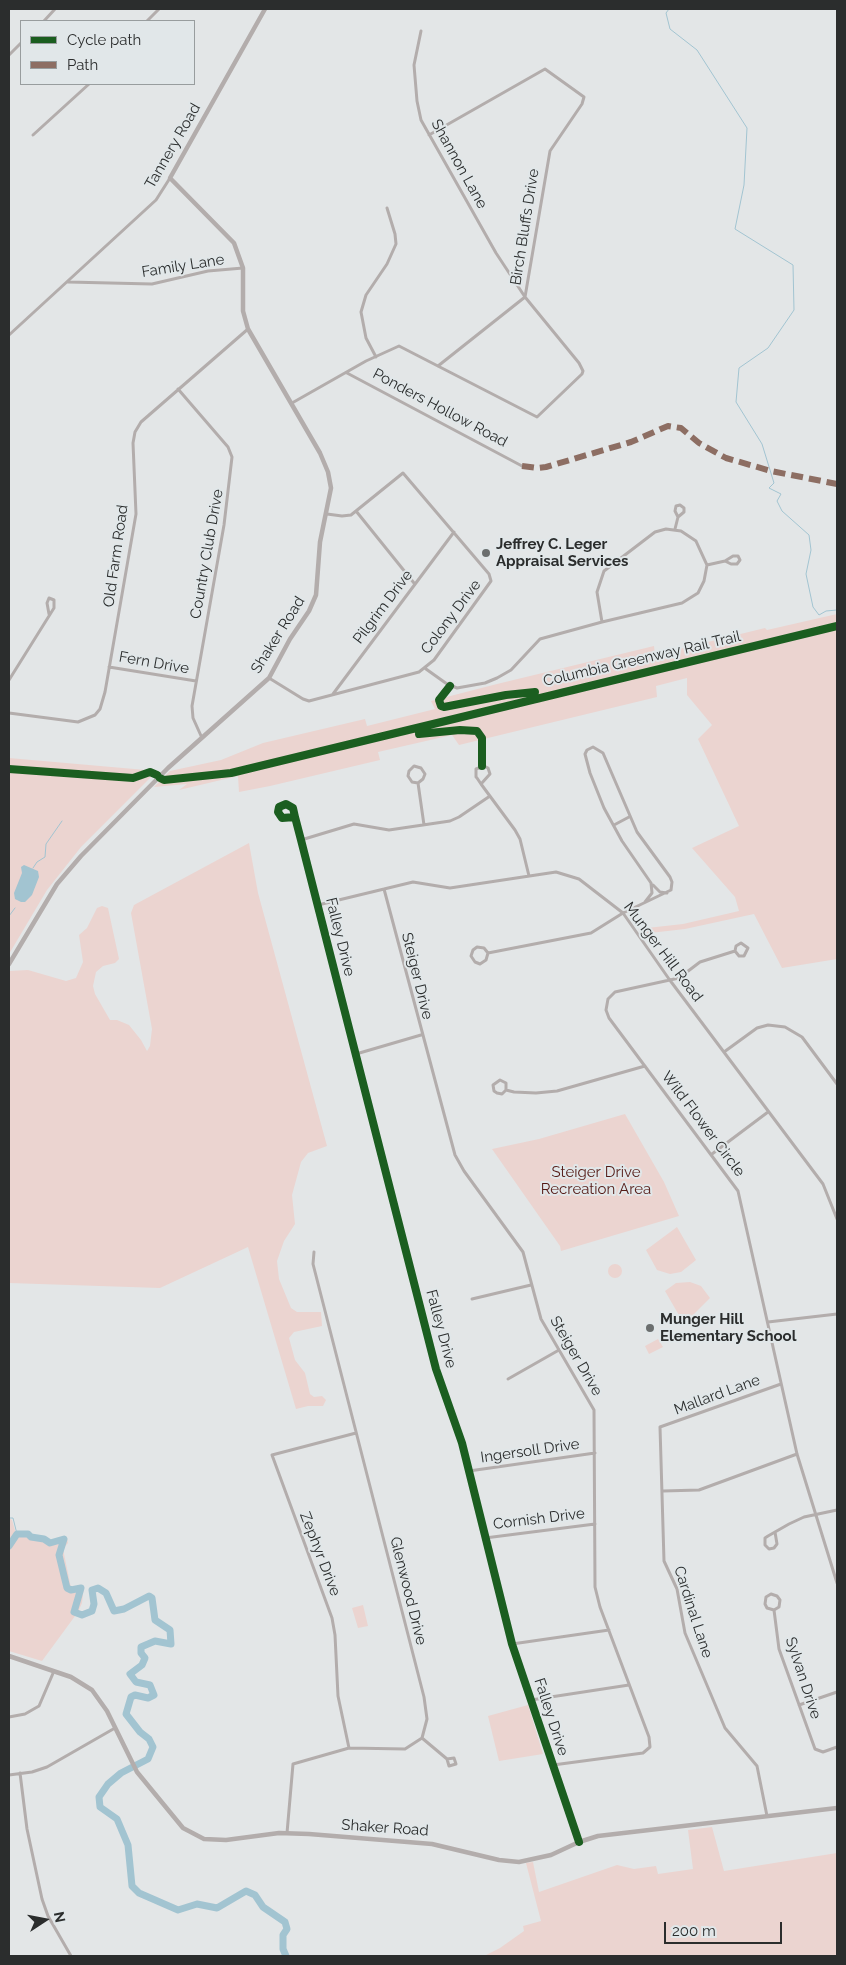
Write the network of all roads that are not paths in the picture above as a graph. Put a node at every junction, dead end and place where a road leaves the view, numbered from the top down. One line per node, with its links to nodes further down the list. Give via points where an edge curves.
1 (56, 9): 4 (street)
2 (159, 9): 5 (street)
3 (265, 9): 12 (street, Tannery Road)
4 (45, 20)
5 (148, 20)
6 (421, 31): 11 (street, Shannon Lane, via 414,73 418,109)
7 (20, 44): 8 (street)
8 (9, 55)
9 (88, 85): 10 (street)
10 (33, 135)
11 (429, 135): 16 (street, Shannon Lane, via 496,253); 16 (street, Birch Bluffs Drive, via 545,69 584,97 550,151)
12 (170, 178): 14 (street, Shaker Road, via 234,243); 15 (street, Tannery Road, via 156,200)
13 (386, 208): 19 (street, via 396,234 396,244 366,295 361,312 366,338)
14 (243, 268): 15 (street, Family Lane, via 208,271 152,284); 17 (street, Shaker Road, via 243,311)
15 (67, 282): 18 (street, Tannery Road)
16 (525, 296): 20 (street); 20 (street, Birch Bluffs Drive, via 583,371 537,417)
17 (248, 329): 22 (street, Old Farm Road); 23 (street, Shaker Road)
18 (9, 335)
19 (376, 357): 20 (street, Birch Bluffs Drive, via 399,346); 21 (street, Birch Bluffs Drive)
20 (438, 366)
21 (346, 373): 23 (street, Birch Bluffs Drive); 24 (street, Ponders Hollow Road)
22 (178, 389): 35 (street, Old Farm Road, via 141,422 135,432 136,514); 39 (street, Country Club Drive, via 228,447 232,457 225,518)
23 (292, 403): 26 (street, Shaker Road, via 328,472 331,488)
24 (522, 466)
25 (356, 511): 26 (street, Colony Drive, via 346,517); 29 (street, Colony Drive, via 403,473); 32 (street)
26 (326, 514): 37 (street, Shaker Road, via 314,602)
27 (678, 517): 28 (street)
28 (676, 529): 31 (street, via 696,541); 34 (street, via 655,532 604,571 598,592)
29 (454, 532): 32 (street, Pilgrim Drive); 36 (street, Colony Drive, via 492,581)
30 (725, 561): 31 (street)
31 (707, 565): 34 (street, via 702,588 689,599)
32 (414, 583): 40 (street, Pilgrim Drive)
33 (49, 614): 38 (street)
34 (602, 622): 36 (street, via 540,639 511,670 486,683 454,687)
35 (109, 667): 39 (street, Fern Drive); 41 (street, Old Farm Road, via 100,709 86,720)
36 (426, 669): 40 (street, Colony Drive)
37 (269, 678): 40 (street, Colony Drive, via 306,700); 42 (street, Shaker Road)
38 (9, 680)
39 (196, 682): 42 (street, Country Club Drive, via 192,712)
40 (333, 695)
41 (9, 713)
42 (202, 738): 60 (street, Shaker Road, via 148,787 74,863 47,899)
43 (418, 783): 43 (street, via 425,774 414,766 408,776 412,782); 48 (street)
44 (481, 784): 44 (street, via 475,772 484,766 490,774); 45 (street)
45 (490, 796): 48 (street, via 459,817); 51 (street, via 520,839)
46 (295, 817): 46 (street, via 283,818 279,807 290,805); 50 (street, Falley Drive)
47 (629, 817): 49 (street); 49 (street, via 602,753 593,746 587,750 586,761); 54 (street, via 670,877 672,887)
48 (424, 825): 50 (street, via 389,830 354,824)
49 (614, 825): 52 (street)
50 (301, 840): 56 (street, Falley Drive)
51 (529, 876): 53 (street, Munger Hill Road, via 456,887 419,882); 57 (street, Munger Hill Road, via 556,872 573,876)
52 (651, 883): 54 (street, via 660,892); 55 (street, via 652,893)
53 (384, 889): 56 (street, Munger Hill Road); 62 (street, Steiger Drive)
54 (667, 893): 55 (street)
55 (645, 902): 57 (street)
56 (318, 906): 64 (street, Falley Drive)
57 (623, 913): 59 (street, via 584,935); 61 (street, Munger Hill Road)
58 (736, 951): 58 (street, Wild Flower Circle, via 736,946 741,943 748,948 748,953 743,956); 61 (street, Wild Flower Circle, via 700,962 681,976)
59 (488, 954): 59 (street, via 484,948 477,947 471,956 475,962 482,963)
60 (9, 964)
61 (669, 979): 63 (street, Munger Hill Road); 65 (street, Wild Flower Circle, via 617,991 606,1004 609,1018)
62 (421, 1035): 64 (street); 72 (street, Steiger Drive, via 455,1155 522,1252)
63 (724, 1052): 66 (street, via 760,1027 785,1027 802,1037); 68 (street, Munger Hill Road)
64 (356, 1054): 83 (street, Falley Drive, via 436,1369)
65 (645, 1066): 67 (street, via 557,1091 526,1093); 69 (street, Wild Flower Circle)
66 (837, 1084)
67 (506, 1090): 67 (street, via 506,1083 502,1080 493,1084 497,1094)
68 (768, 1112): 69 (street); 70 (street, Munger Hill Road, via 826,1188)
69 (712, 1154): 75 (street, Wild Flower Circle, via 738,1191)
70 (837, 1219)
71 (314, 1252): 80 (street, Glenwood Drive, via 313,1264)
72 (532, 1285): 73 (street); 76 (street, Steiger Drive, via 541,1319)
73 (472, 1299)
74 (837, 1314): 75 (street)
75 (768, 1322): 78 (street, Wild Flower Circle)
76 (559, 1350): 77 (street); 81 (street, Steiger Drive, via 594,1410)
77 (508, 1379)
78 (781, 1384): 79 (street, Mallard Lane); 82 (street, Wild Flower Circle)
79 (660, 1427): 84 (street, Cardinal Lane)
80 (356, 1433): 102 (street, Glenwood Drive, via 424,1697 427,1719); 104 (street, Zephyr Drive, via 272,1455 332,1618 338,1696)
81 (595, 1453): 83 (street, Ingersoll Drive); 87 (street, Steiger Drive)
82 (796, 1454): 84 (street, via 699,1490); 86 (street, Wild Flower Circle)
83 (469, 1471): 89 (street, Falley Drive)
84 (663, 1491): 110 (street, Cardinal Lane, via 664,1561 677,1589 683,1625 725,1728 757,1766)
85 (837, 1510): 86 (street)
86 (815, 1515): 88 (street, via 798,1519); 90 (street, Wild Flower Circle)
87 (595, 1524): 89 (street, Cornish Drive); 92 (street, Steiger Drive, via 596,1587)
88 (775, 1532): 88 (street, via 777,1544 769,1549 764,1540)
89 (485, 1538): 93 (street, Falley Drive)
90 (837, 1584)
91 (774, 1610): 91 (street, Sylvan Drive, via 767,1608 764,1602 773,1594 779,1597 780,1602); 99 (street, Sylvan Drive, via 780,1654)
92 (609, 1630): 93 (street); 96 (street, Steiger Drive)
93 (512, 1644): 98 (street, Falley Drive)
94 (9, 1656): 95 (street, Shaker Road)
95 (54, 1671): 100 (street, via 39,1706 29,1713); 101 (street, Shaker Road, via 77,1679 92,1690)
96 (629, 1685): 98 (street); 106 (street, Steiger Drive, via 649,1737 650,1747 646,1753)
97 (837, 1692): 99 (street)
98 (531, 1700): 106 (street, Falley Drive)
99 (799, 1705): 103 (street, Sylvan Drive, via 816,1752)
100 (9, 1717)
101 (115, 1728): 107 (street, via 47,1767); 111 (street, Shaker Road, via 136,1771 180,1825 197,1838 216,1840)
102 (422, 1738): 104 (street, via 414,1745 399,1750); 105 (street)
103 (837, 1747)
104 (349, 1748): 111 (street, via 293,1764)
105 (447, 1759)
106 (553, 1765): 112 (street, Falley Drive)
107 (20, 1774): 108 (street); 113 (street, via 28,1837 43,1904)
108 (9, 1775)
109 (837, 1808): 110 (street, Shaker Road)
110 (767, 1816): 112 (street, Shaker Road, via 603,1836)
111 (287, 1833): 112 (street, Shaker Road, via 432,1844 516,1862 551,1855)
112 (579, 1842)
113 (71, 1956)

